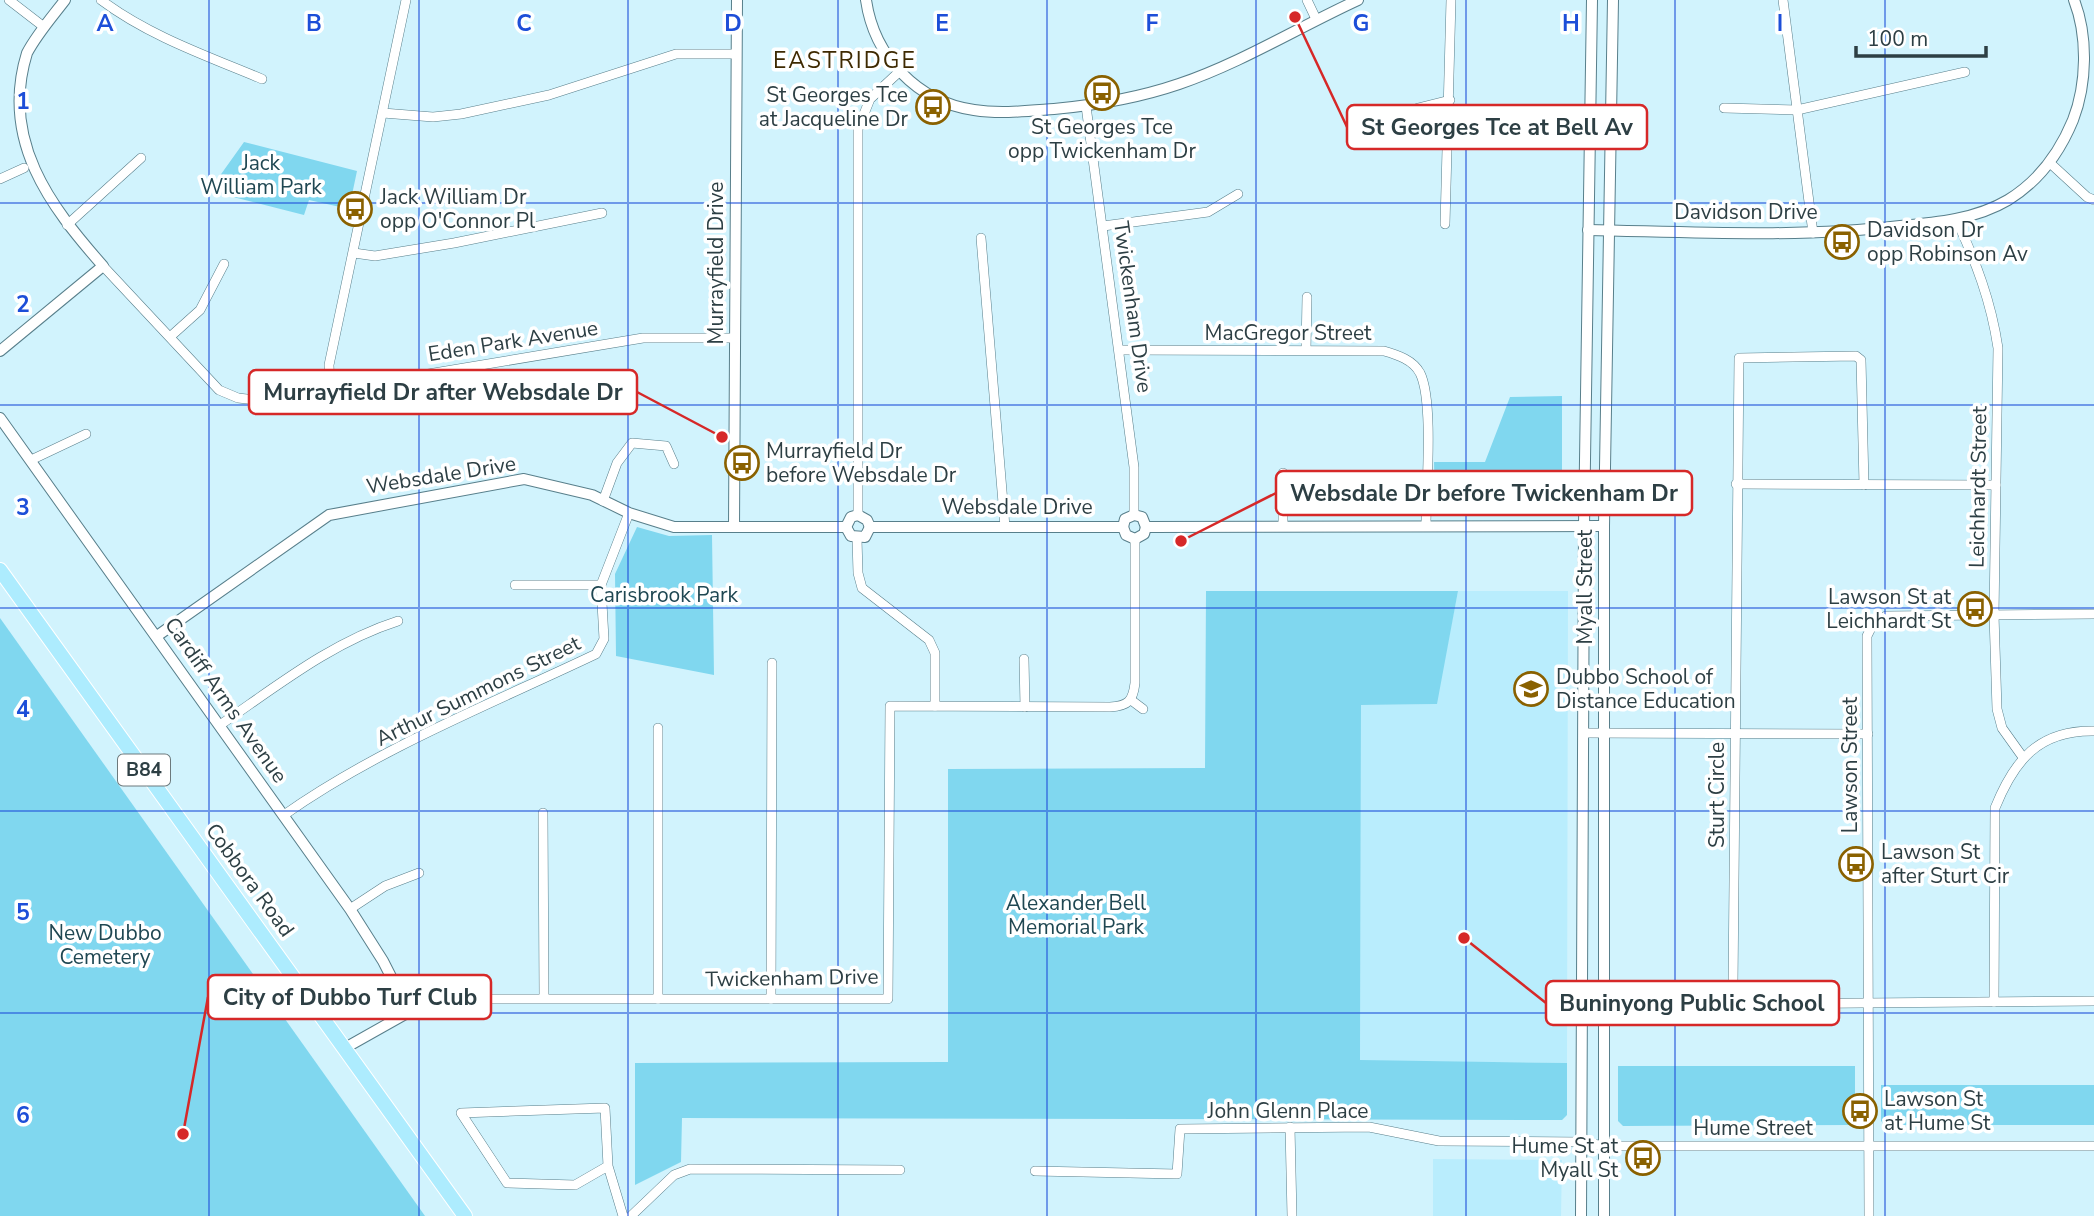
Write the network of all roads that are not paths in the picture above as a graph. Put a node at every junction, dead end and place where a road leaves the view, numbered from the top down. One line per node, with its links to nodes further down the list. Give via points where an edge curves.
1 (9, 0): 15 (street)
2 (65, 0): 15 (street)
3 (101, 0): 19 (street, via 168,39)
4 (406, 0): 24 (street)
5 (737, 0): 16 (street, Murrayfield Drive)
6 (866, 0): 17 (street, via 884,52)
7 (1307, 0): 14 (street)
8 (1358, 0): 14 (street)
9 (1451, 0): 20 (street)
10 (1592, 0): 37 (street, Myall Street)
11 (1613, 0): 38 (street, Myall Street)
12 (1783, 0): 23 (street)
13 (2074, 0): 27 (street, Davidson Drive, via 2083,39 2083,77 2077,110)
14 (1316, 19): 21 (street, via 1181,83)
15 (44, 27): 28 (street, via 27,54 13,107)
16 (736, 54): 24 (street, via 676,54 549,95 461,114); 46 (street, Murrayfield Drive)
17 (900, 71): 21 (street, via 943,102 972,110 1004,113); 61 (street, via 870,99 858,129)
18 (1965, 72): 23 (street)
19 (262, 79)
20 (1450, 100): 25 (street, via 1418,108); 34 (street)
21 (1086, 106): 36 (street, Twickenham Drive)
22 (1724, 108): 23 (street)
23 (1797, 110): 39 (street)
24 (383, 113): 41 (street)
25 (1369, 131)
26 (141, 158): 35 (street)
27 (2050, 163): 31 (street); 33 (street, Davidson Drive, via 2030,185 2006,201)
28 (24, 167): 29 (street); 35 (street)
29 (0, 179)
30 (1238, 194): 36 (street, via 1208,212)
31 (2094, 200)
32 (602, 213): 41 (street, via 374,256)
33 (1956, 219): 39 (street, Davidson Drive); 58 (street, Leichhardt Street, via 1980,270 1993,314)
34 (1445, 224)
35 (67, 225): 43 (street)
36 (1103, 226): 47 (street, Twickenham Drive)
37 (1588, 230): 38 (street, Davidson Drive); 65 (street, Myall Street)
38 (1609, 230): 39 (street, Davidson Drive); 66 (street, Myall Street)
39 (1813, 233)
40 (981, 238): 70 (street)
41 (354, 253): 50 (street, via 329,365)
42 (224, 264): 45 (street, via 200,310)
43 (103, 266): 45 (street, Eden Park Avenue); 49 (street)
44 (1307, 297): 48 (street)
45 (171, 336): 50 (street, Eden Park Avenue, via 219,390 238,398 266,401)
46 (735, 338): 50 (street, Eden Park Avenue, via 643,338); 67 (street, Murrayfield Drive)
47 (1120, 350): 48 (street, MacGregor Street); 62 (street, Twickenham Drive, via 1134,467)
48 (1306, 350): 64 (street, MacGregor Street, via 1384,351 1412,363 1421,374 1427,402)
49 (0, 351)
50 (330, 390)
51 (0, 418): 53 (street, Cardiff Arms Avenue)
52 (86, 434): 53 (street)
53 (31, 460): 81 (street, Cardiff Arms Avenue)
54 (674, 464): 59 (street, via 666,446 632,443 617,463)
55 (1283, 473): 63 (street)
56 (1736, 484): 57 (street); 57 (street, Sturt Circle, via 1740,358 1747,355 1856,356 1864,368); 93 (street, Sturt Circle)
57 (1864, 485): 58 (street)
58 (1996, 485): 79 (street, Leichhardt Street)
59 (604, 501): 60 (street, Websdale Drive); 81 (street, Websdale Drive, via 524,479 329,515)
60 (629, 513): 67 (street, Websdale Drive, via 674,527); 77 (street, Arthur Summons Street)
61 (858, 515): 68 (street, via 851,517); 69 (street)
62 (1134, 515): 71 (street, via 1125,519); 72 (street, via 1142,517)
63 (1283, 526): 64 (street); 72 (street)
64 (1426, 526): 65 (street)
65 (1584, 526): 66 (street); 91 (street, Myall Street)
66 (1604, 526): 92 (street, Myall Street)
67 (734, 527): 68 (street, Websdale Drive)
68 (846, 527): 74 (street)
69 (870, 527): 70 (street, Websdale Drive); 74 (street)
70 (1004, 527): 71 (street, Websdale Drive)
71 (1123, 527): 73 (street, via 1126,535)
72 (1146, 527): 73 (street, via 1144,534)
73 (1135, 538): 84 (street, via 1135,683)
74 (858, 539): 85 (street, via 862,588 929,640 935,653)
75 (0, 570): 107 (main road, Cobbora Road / B84)
76 (515, 585): 77 (street)
77 (601, 585): 97 (street, Arthur Summons Street, via 604,639 596,654 364,765)
78 (2094, 614): 79 (street, Lawson Street)
79 (1994, 615): 94 (street, Lawson Street, via 1886,616 1874,622 1867,636); 95 (street, Leichhardt Street, via 1997,709 2002,728)
80 (398, 621): 88 (street, via 331,649)
81 (157, 636): 88 (street, Cardiff Arms Avenue)
82 (1024, 659): 86 (street)
83 (772, 663): 102 (street)
84 (1131, 701): 86 (street, Twickenham Drive, via 1120,706); 87 (street)
85 (935, 706): 86 (street, Twickenham Drive); 102 (street, Twickenham Drive, via 890,706 888,999)
86 (1025, 707)
87 (1143, 709)
88 (220, 725): 97 (street, Cardiff Arms Avenue)
89 (658, 728): 101 (street)
90 (2094, 731): 95 (street, via 2052,737)
91 (1584, 733): 92 (street); 109 (street, Myall Street)
92 (1605, 733): 93 (street); 111 (street, Myall Street)
93 (1735, 733): 94 (street); 105 (street, Sturt Circle, via 1734,987 1738,1000 1752,1004)
94 (1868, 734): 105 (street, Lawson Street)
95 (2022, 756): 104 (street, via 1995,808)
96 (543, 813): 100 (street)
97 (284, 815): 99 (street, Cardiff Arms Avenue)
98 (419, 873): 99 (street, via 385,886)
99 (349, 909): 106 (street, Cardiff Arms Avenue)
100 (544, 998): 101 (street, Twickenham Drive); 106 (street, Twickenham Drive, via 457,1000)
101 (658, 999): 102 (street, Twickenham Drive)
102 (771, 999)
103 (2094, 1001): 104 (street, Sturt Circle)
104 (1994, 1002): 105 (street, Sturt Circle)
105 (1867, 1003): 110 (street, Lawson Street)
106 (409, 1012): 107 (street, Twickenham Drive)
107 (345, 1048): 116 (main road, Cobbora Road / B84)
108 (1290, 1127): 109 (street, John Glenn Place, via 1369,1128 1439,1141); 115 (street, John Glenn Place, via 1180,1129 1177,1174); 119 (street)
109 (1582, 1142): 111 (street, Hume Street); 120 (street, Myall Street)
110 (1868, 1144): 111 (street, Hume Street); 112 (street, Hume Street); 122 (street, Lawson Street)
111 (1604, 1146): 121 (street, Myall Street)
112 (2094, 1146)
113 (608, 1166): 113 (street, via 605,1108 461,1113 507,1183 575,1185); 117 (street)
114 (900, 1170): 118 (street, via 690,1169 674,1175)
115 (1035, 1171)
116 (466, 1216)
117 (623, 1216)
118 (631, 1216)
119 (1292, 1216)
120 (1581, 1216)
121 (1604, 1216)
122 (1869, 1216)

